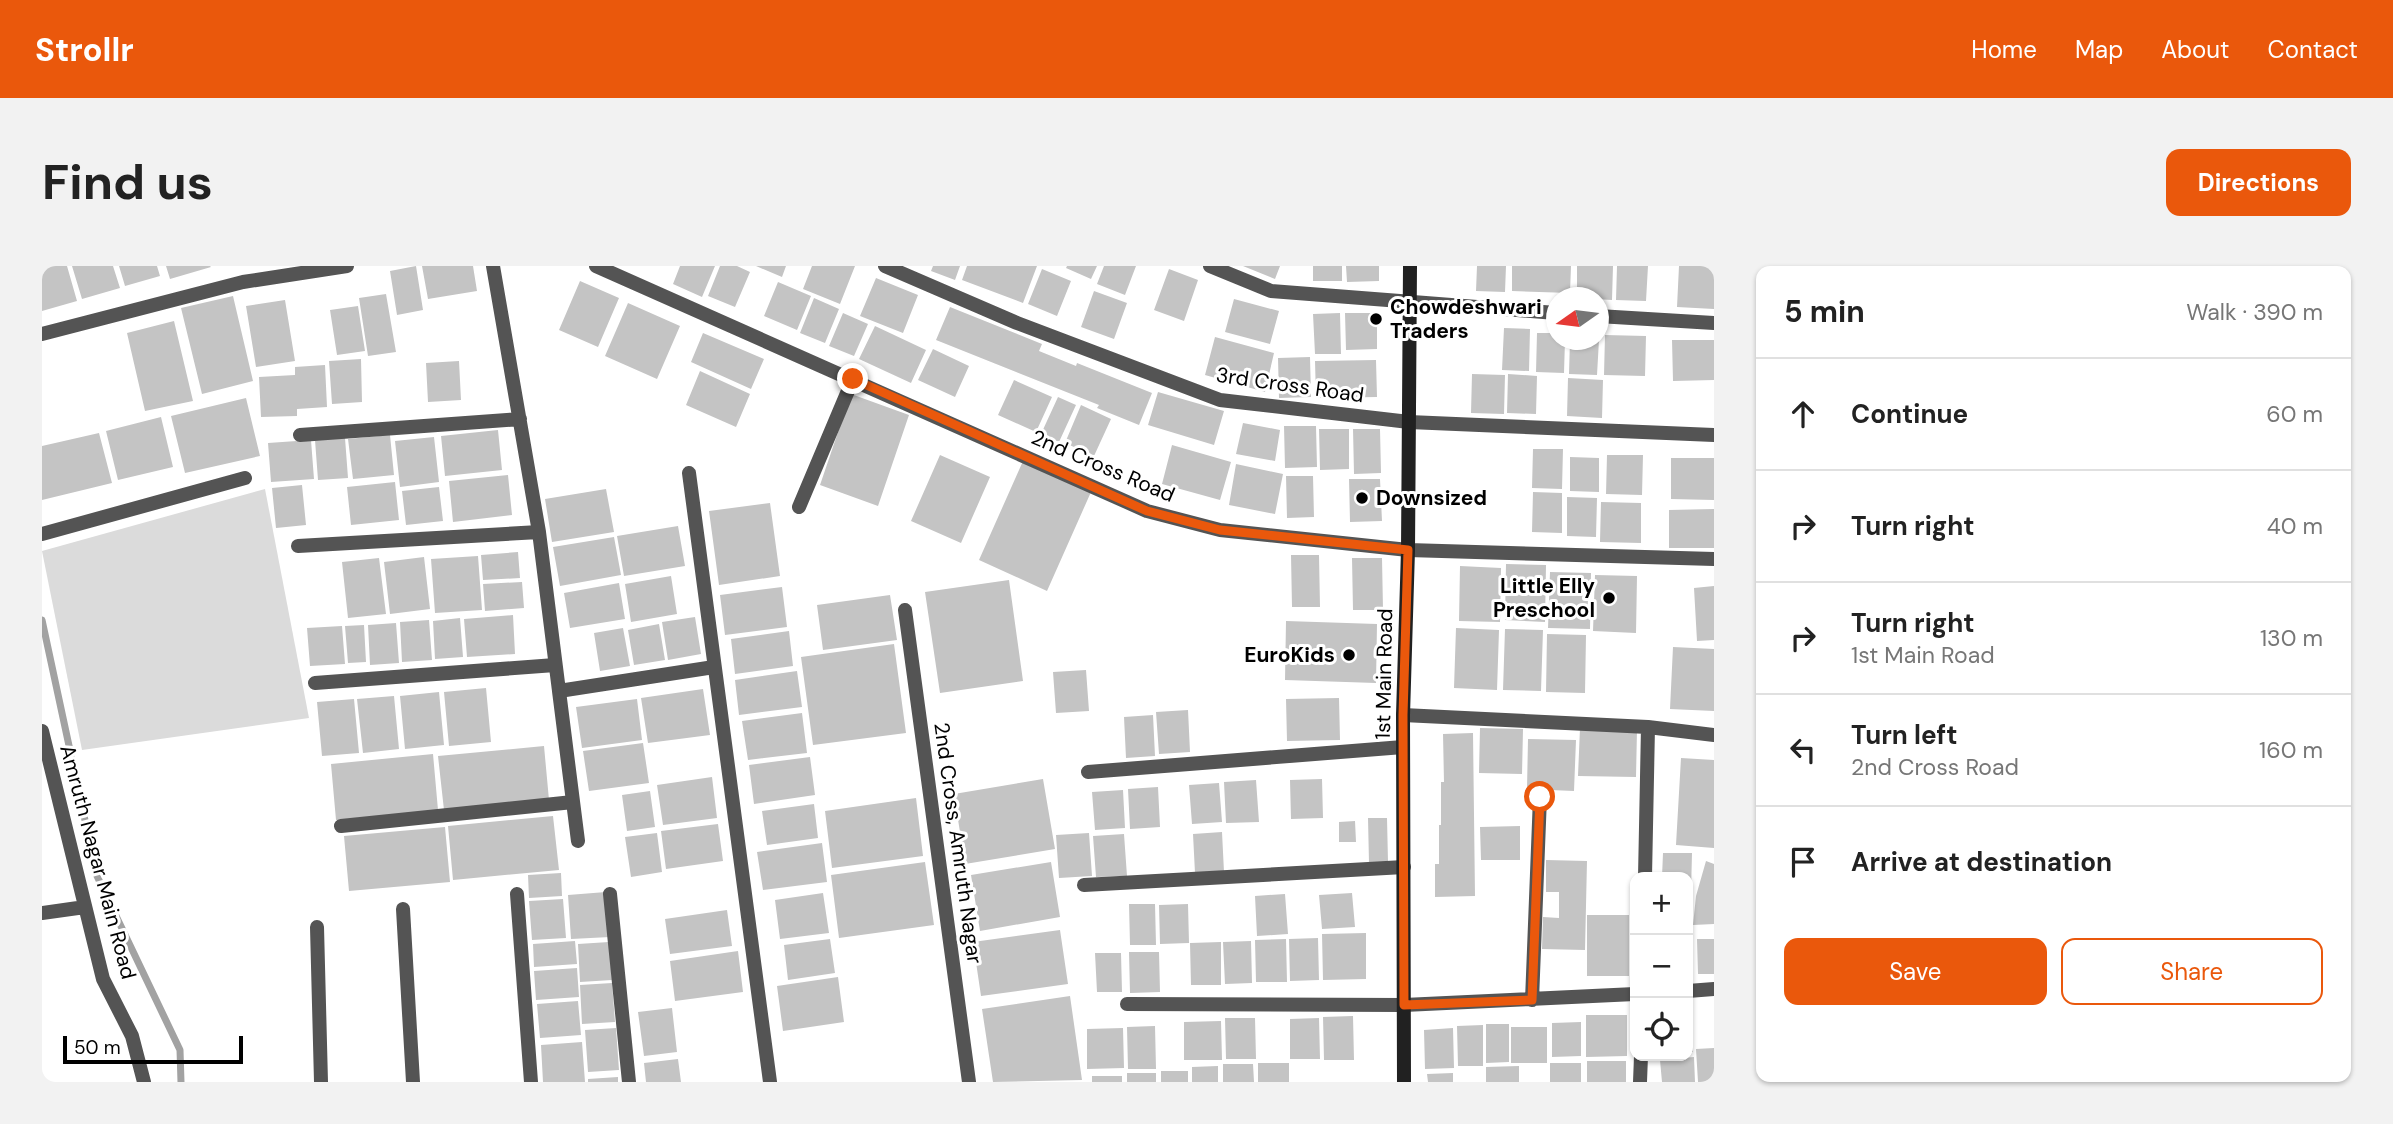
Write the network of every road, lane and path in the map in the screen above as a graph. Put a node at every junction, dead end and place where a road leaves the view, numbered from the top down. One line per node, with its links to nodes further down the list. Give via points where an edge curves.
1 (347, 266): 11 (street, via 243,282)
2 (493, 266): 13 (street)
3 (596, 266): 12 (street, 2nd Cross Road)
4 (885, 266): 14 (street, 3rd Cross Road, via 1017,323 1220,400)
5 (1210, 266): 7 (street, via 1271,291)
6 (1410, 266): 7 (street, 1st Main Road)
7 (1410, 302): 8 (street); 14 (street, 1st Main Road)
8 (1546, 312)
9 (1609, 317): 10 (street)
10 (1714, 323)
11 (42, 334)
12 (853, 379): 19 (street); 23 (street, 2nd Cross Road, via 1147,511 1220,530)
13 (520, 419): 15 (street); 20 (street)
14 (1409, 422): 16 (street, 3rd Cross Road); 23 (street, 1st Main Road)
15 (300, 435)
16 (1714, 435)
17 (688, 473): 27 (street)
18 (244, 478): 21 (street)
19 (799, 507)
20 (539, 531): 22 (street); 26 (street)
21 (42, 534)
22 (298, 546)
23 (1408, 550): 24 (street, 2nd Cross Road); 30 (street, 1st Main Road)
24 (1714, 559)
25 (905, 610): 63 (street, 2nd Cross, Amruth Nagar)
26 (555, 665): 28 (street); 29 (street)
27 (714, 667): 29 (street); 62 (street)
28 (316, 684)
29 (559, 691): 38 (street)
30 (1403, 715): 31 (street); 34 (street, 1st Main Road)
31 (1648, 727): 33 (street); 42 (street)
32 (42, 731): 35 (street, Amruth Nagar Main Road)
33 (1714, 735)
34 (1404, 747): 36 (street); 41 (street, 1st Main Road)
35 (47, 772): 46 (street, Amruth Nagar Main Road)
36 (1088, 772)
37 (1540, 797): 53 (street)
38 (573, 802): 39 (street); 40 (street)
39 (341, 826)
40 (579, 841)
41 (1404, 867): 43 (street); 55 (street, 1st Main Road)
42 (1645, 872)
43 (1084, 884)
44 (517, 894): 60 (street)
45 (610, 894): 61 (street)
46 (85, 907): 48 (street); 57 (street, Amruth Nagar Main Road, via 103,979 132,1036)
47 (403, 909): 59 (street)
48 (42, 913)
49 (317, 927): 58 (street)
50 (1714, 989): 51 (street)
51 (1693, 990)
52 (1630, 994): 53 (street)
53 (1532, 1000): 55 (street)
54 (1127, 1004): 55 (street)
55 (1404, 1005): 64 (street, 1st Main Road)
56 (1641, 1061): 65 (street)
57 (144, 1082)
58 (321, 1082)
59 (413, 1082)
60 (531, 1082)
61 (629, 1082)
62 (770, 1082)
63 (969, 1082)
64 (1404, 1082)
65 (1640, 1082)

